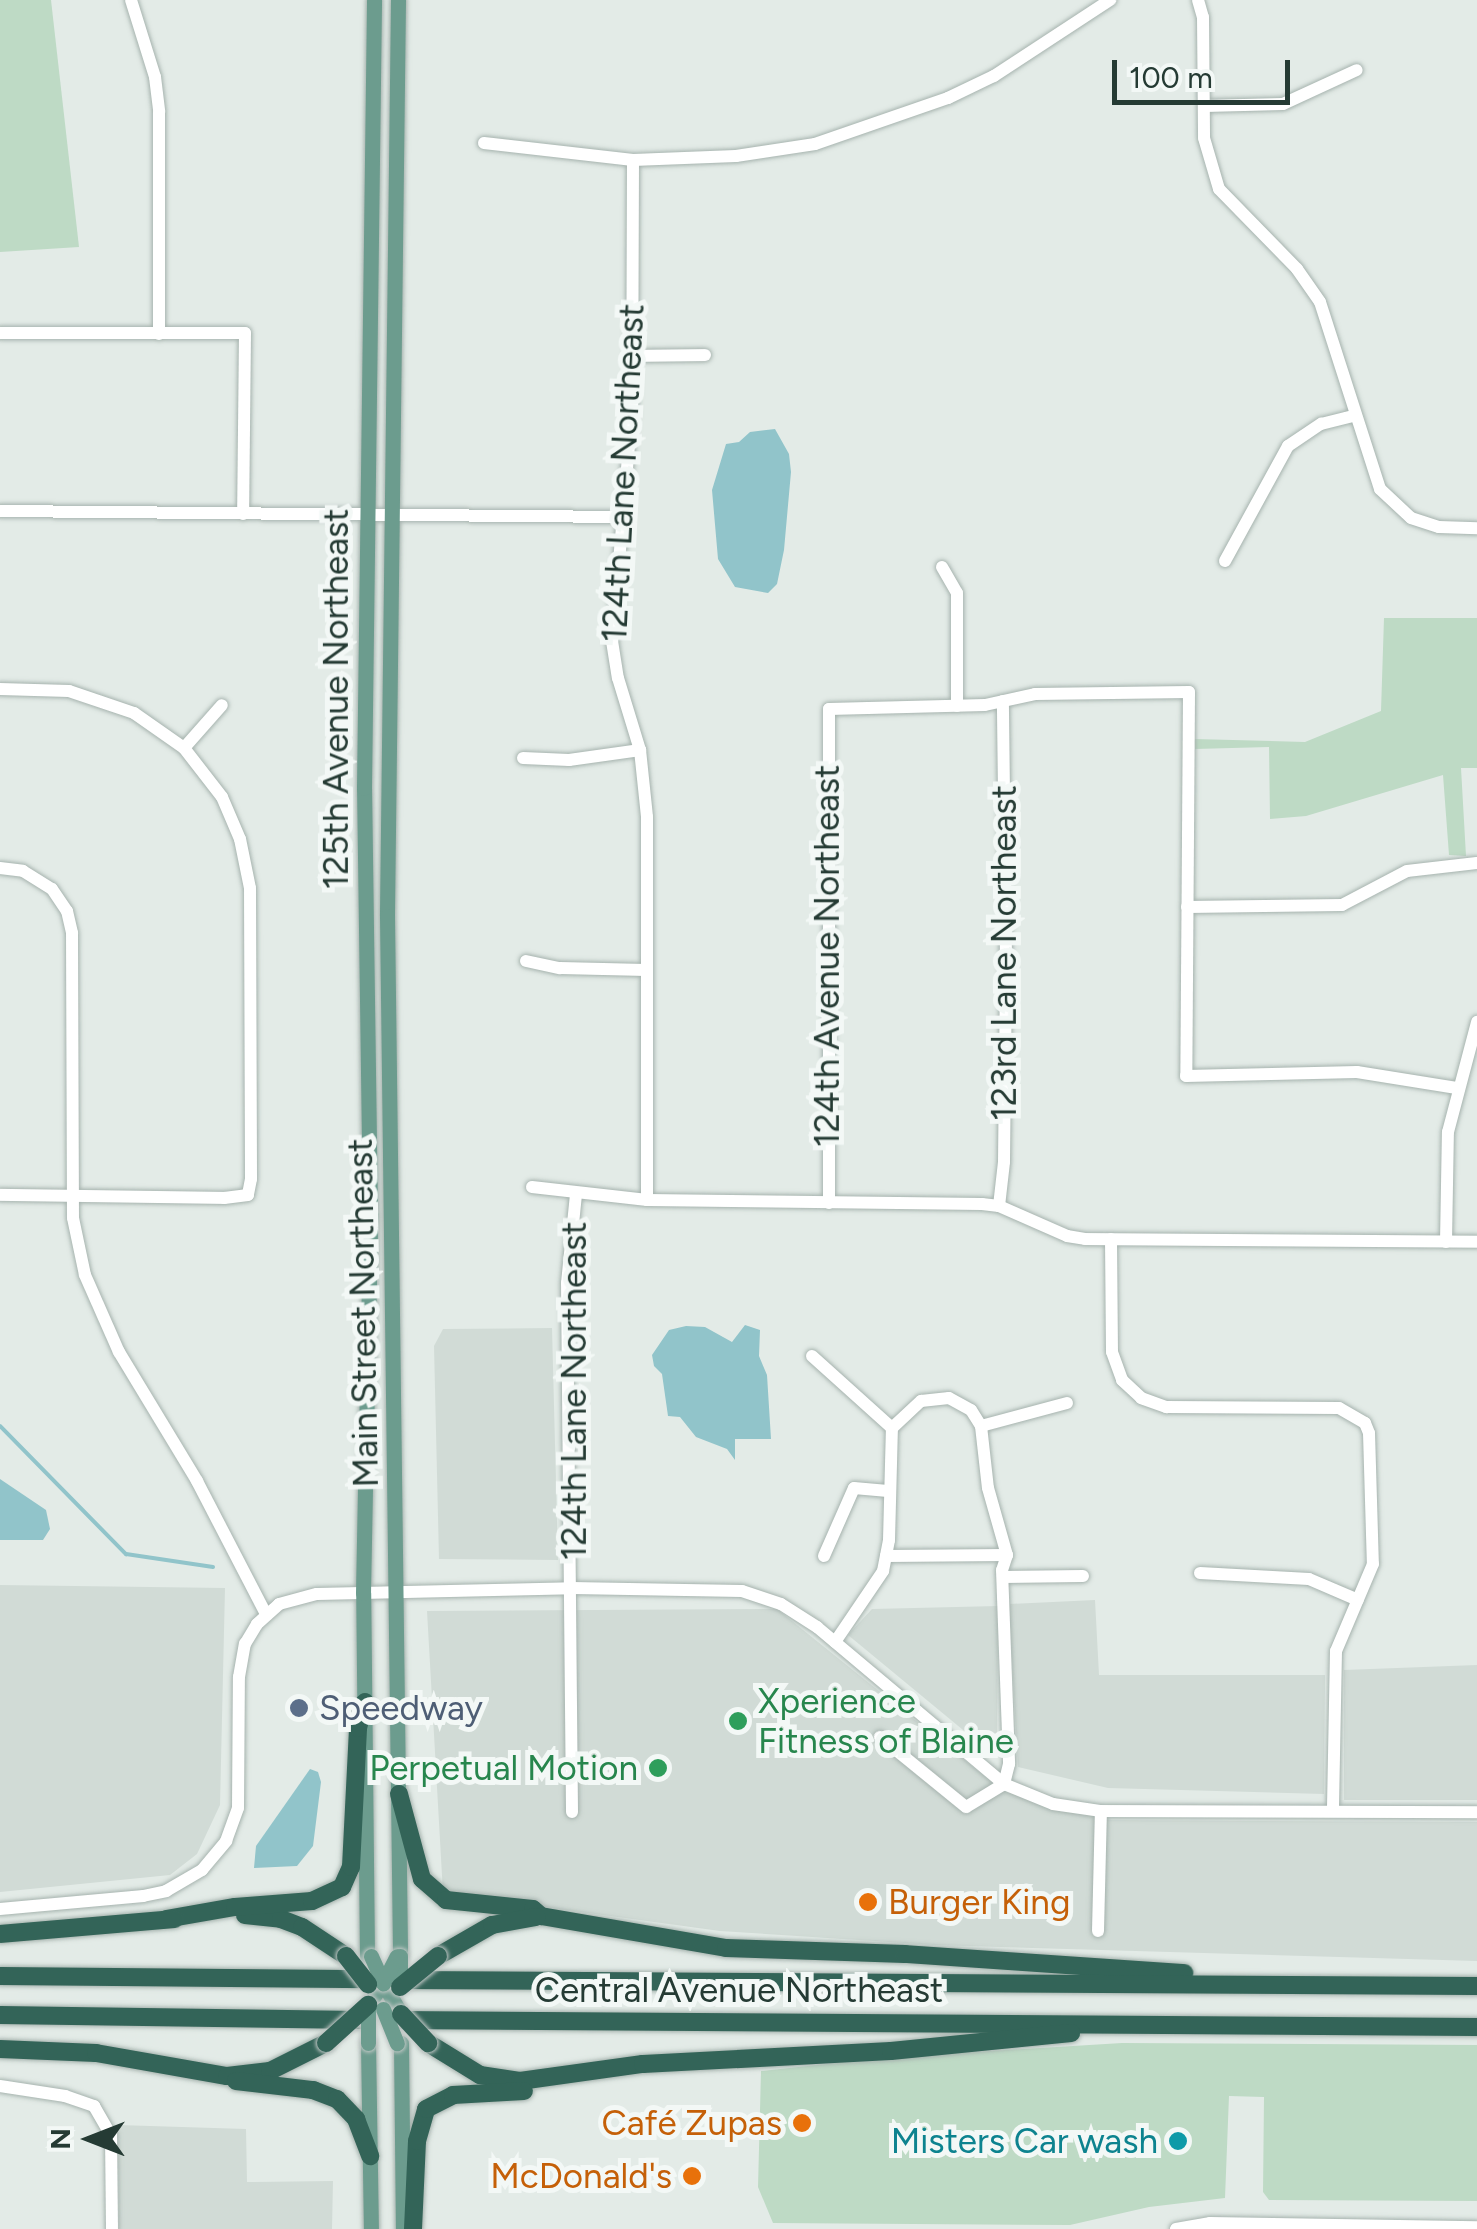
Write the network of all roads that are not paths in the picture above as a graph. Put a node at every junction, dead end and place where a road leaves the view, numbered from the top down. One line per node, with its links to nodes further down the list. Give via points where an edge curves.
1 (131, 0): 11 (street, via 160,112)
2 (374, 0): 18 (main road, 125th Avenue Northeast)
3 (398, 0): 16 (main road, Main Street Northeast)
4 (1110, 0): 9 (street, via 994,76 894,120 774,151)
5 (1198, 0): 7 (street)
6 (1357, 70): 7 (street, via 1283,104)
7 (1204, 106): 14 (street, via 1212,173 1320,302)
8 (484, 144): 9 (street)
9 (633, 160): 12 (street, 124th Lane Northeast)
10 (0, 333): 11 (street)
11 (160, 334): 17 (street, via 246,333)
12 (632, 356): 13 (street); 19 (street, 124th Lane Northeast, via 628,480)
13 (705, 356)
14 (1353, 416): 20 (street, via 1370,470 1397,508 1426,524); 21 (street, via 1321,424 1288,446)
15 (0, 511): 17 (street)
16 (390, 512): 18 (street); 19 (street); 60 (main road, Main Street Northeast, via 387,916)
17 (243, 514): 18 (street)
18 (366, 514): 48 (main road, 125th Avenue Northeast)
19 (620, 517): 28 (street, 124th Lane Northeast, via 612,641)
20 (1477, 528)
21 (1225, 561)
22 (942, 566): 26 (street, via 957,593)
23 (0, 688): 27 (street, via 104,700)
24 (1002, 701): 26 (street); 32 (street, via 1035,694 1189,692); 43 (street, 123rd Lane Northeast, via 1006,977)
25 (222, 706): 27 (street)
26 (957, 706): 42 (street, 124th Avenue Northeast, via 829,709)
27 (184, 748): 40 (street, via 222,797 250,888 248,1195)
28 (640, 750): 29 (street, via 569,760); 34 (street, 124th Lane Northeast, via 647,817)
29 (522, 758)
30 (1477, 864): 32 (street, via 1407,871 1342,905)
31 (0, 868): 40 (street, via 23,871 52,888 70,922)
32 (1187, 907): 36 (street, via 1186,1076 1358,1072)
33 (526, 961): 34 (street)
34 (646, 970): 41 (street, 124th Lane Northeast)
35 (1477, 1022): 36 (street)
36 (1457, 1088): 45 (street, via 1448,1132)
37 (532, 1187): 38 (street)
38 (576, 1195): 41 (street); 59 (street, 124th Lane Northeast, via 567,1284)
39 (0, 1196): 40 (street)
40 (73, 1196): 63 (street, via 77,1246 105,1323)
41 (648, 1200): 42 (street)
42 (829, 1203): 43 (street)
43 (999, 1206): 44 (street, via 1067,1236)
44 (1111, 1240): 45 (street); 62 (street, via 1112,1352 1131,1390 1166,1406 1339,1408 1364,1423 1373,1444 1374,1549)
45 (1446, 1242): 46 (street)
46 (1477, 1242)
47 (812, 1356): 51 (street)
48 (367, 1398): 61 (main road, Main Street Northeast)
49 (1067, 1404): 50 (street)
50 (981, 1426): 51 (street, via 971,1410 932,1398); 53 (street, via 988,1488)
51 (892, 1428): 52 (street)
52 (888, 1490): 54 (street, via 854,1488); 55 (street)
53 (1007, 1554): 55 (street); 58 (street)
54 (824, 1556)
55 (886, 1556): 64 (street, via 876,1584)
56 (1200, 1572): 62 (street, via 1309,1579)
57 (1084, 1576): 58 (street)
58 (1003, 1578): 67 (street)
59 (572, 1588): 60 (street); 64 (street, via 742,1591 781,1604); 71 (street, 124th Lane Northeast)
60 (396, 1592): 61 (street); 68 (main road, Main Street Northeast)
61 (363, 1593): 63 (street, via 306,1596); 65 (main road, Main Street Northeast)
62 (1358, 1600): 70 (street, via 1336,1651)
63 (266, 1614): 73 (street, via 243,1652 238,1808 215,1857 166,1890)
64 (835, 1642): 67 (street)
65 (365, 1702): 75 (highway, via 350,1867 342,1888 312,1901); 81 (main road, Main Street Northeast, bridge, via 369,1953)
66 (880, 1737): 67 (street, via 966,1808)
67 (1004, 1784): 69 (street, via 1053,1804)
68 (399, 1794): 74 (highway, via 414,1858 430,1891 446,1900 532,1909); 81 (main road, Main Street Northeast, bridge, via 399,1953)
69 (1101, 1811): 70 (street); 76 (street)
70 (1334, 1811): 72 (street)
71 (572, 1812)
72 (1477, 1812)
73 (0, 1909)
74 (542, 1916): 79 (highway, via 726,1948 943,1956); 81 (highway, bridge, via 492,1925)
75 (166, 1919): 77 (highway); 81 (highway, bridge, via 281,1919 346,1956)
76 (1098, 1931)
77 (0, 1934)
78 (0, 1976): 79 (highway, Central Avenue Northeast)
79 (1264, 1984): 80 (highway, Central Avenue Northeast)
80 (1477, 1986)
81 (384, 1997): 86 (highway, bridge, via 428,2044 463,2067 500,2079); 87 (highway, bridge, via 326,2043 270,2071); 89 (main road, Main Street Northeast, bridge, via 370,2047); 94 (main road, Main Street Northeast, bridge, via 400,2046)
82 (0, 2015): 83 (highway, Central Avenue Northeast)
83 (1136, 2024): 84 (highway, Central Avenue Northeast); 86 (highway, via 1038,2038)
84 (1477, 2027)
85 (0, 2048): 87 (highway, via 64,2050)
86 (590, 2072): 95 (highway, via 555,2085 453,2094 430,2105 419,2129)
87 (226, 2076): 89 (highway, via 337,2099 356,2120)
88 (0, 2086): 92 (street, via 94,2106 111,2135)
89 (370, 2156): 93 (main road, Main Street Northeast)
90 (1246, 2227): 91 (street); 96 (street)
91 (1477, 2227)
92 (112, 2229)
93 (371, 2229)
94 (403, 2229)
95 (413, 2229)
96 (1176, 2229)

